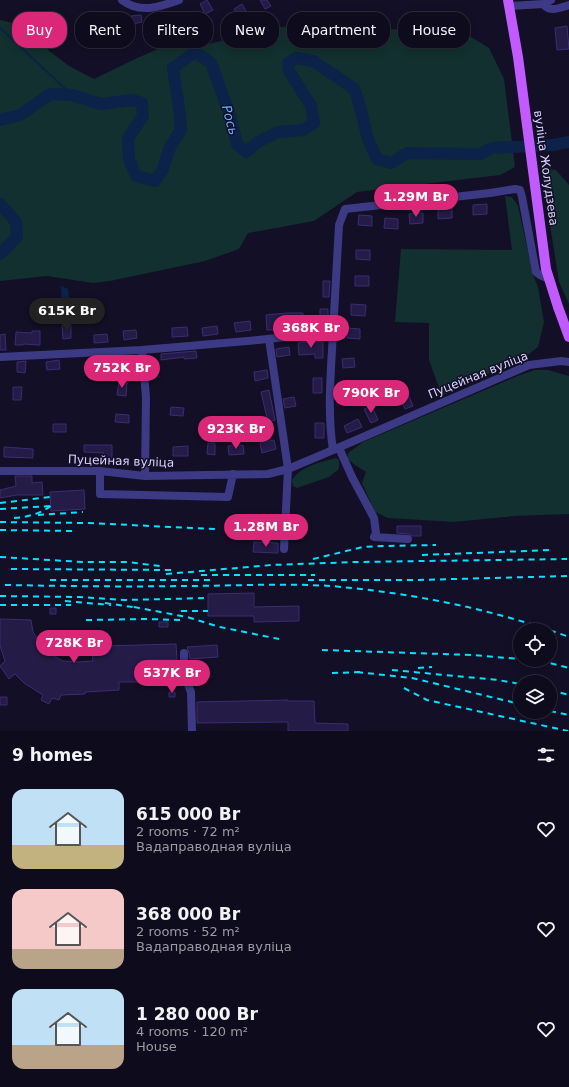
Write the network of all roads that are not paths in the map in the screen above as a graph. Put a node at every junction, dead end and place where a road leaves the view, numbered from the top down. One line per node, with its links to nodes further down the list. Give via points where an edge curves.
1 (122, 0): 2 (street, via 129,6 142,9)
2 (179, 0)
3 (551, 0): 5 (street)
4 (509, 3): 5 (street); 7 (main road, вуліца Жолудзева)
5 (543, 4): 6 (street, via 547,9)
6 (569, 5)
7 (549, 279): 8 (street, via 536,272 520,190 345,209 340,225); 9 (main road, вуліца Жолудзева)
8 (334, 332): 10 (street); 14 (street, via 330,430)
9 (569, 337)
10 (269, 339): 11 (street); 15 (street)
11 (142, 350): 12 (street); 19 (street, via 146,397)
12 (0, 357)
13 (569, 362): 14 (street, Пуцейная вуліца, via 529,365)
14 (336, 449): 15 (street, Пуцейная вуліца); 20 (street, via 374,518 374,537)
15 (288, 469): 18 (street, Пуцейная вуліца, via 268,474); 21 (street)
16 (0, 471): 17 (street, Пуцейная вуліца)
17 (100, 471): 18 (street, via 100,494 228,497); 19 (street, Пуцейная вуліца)
18 (233, 474): 19 (street, Пуцейная вуліца)
19 (145, 476)
20 (408, 538)
21 (284, 549)
22 (184, 653): 23 (street, via 187,682 191,692)
23 (192, 731)

